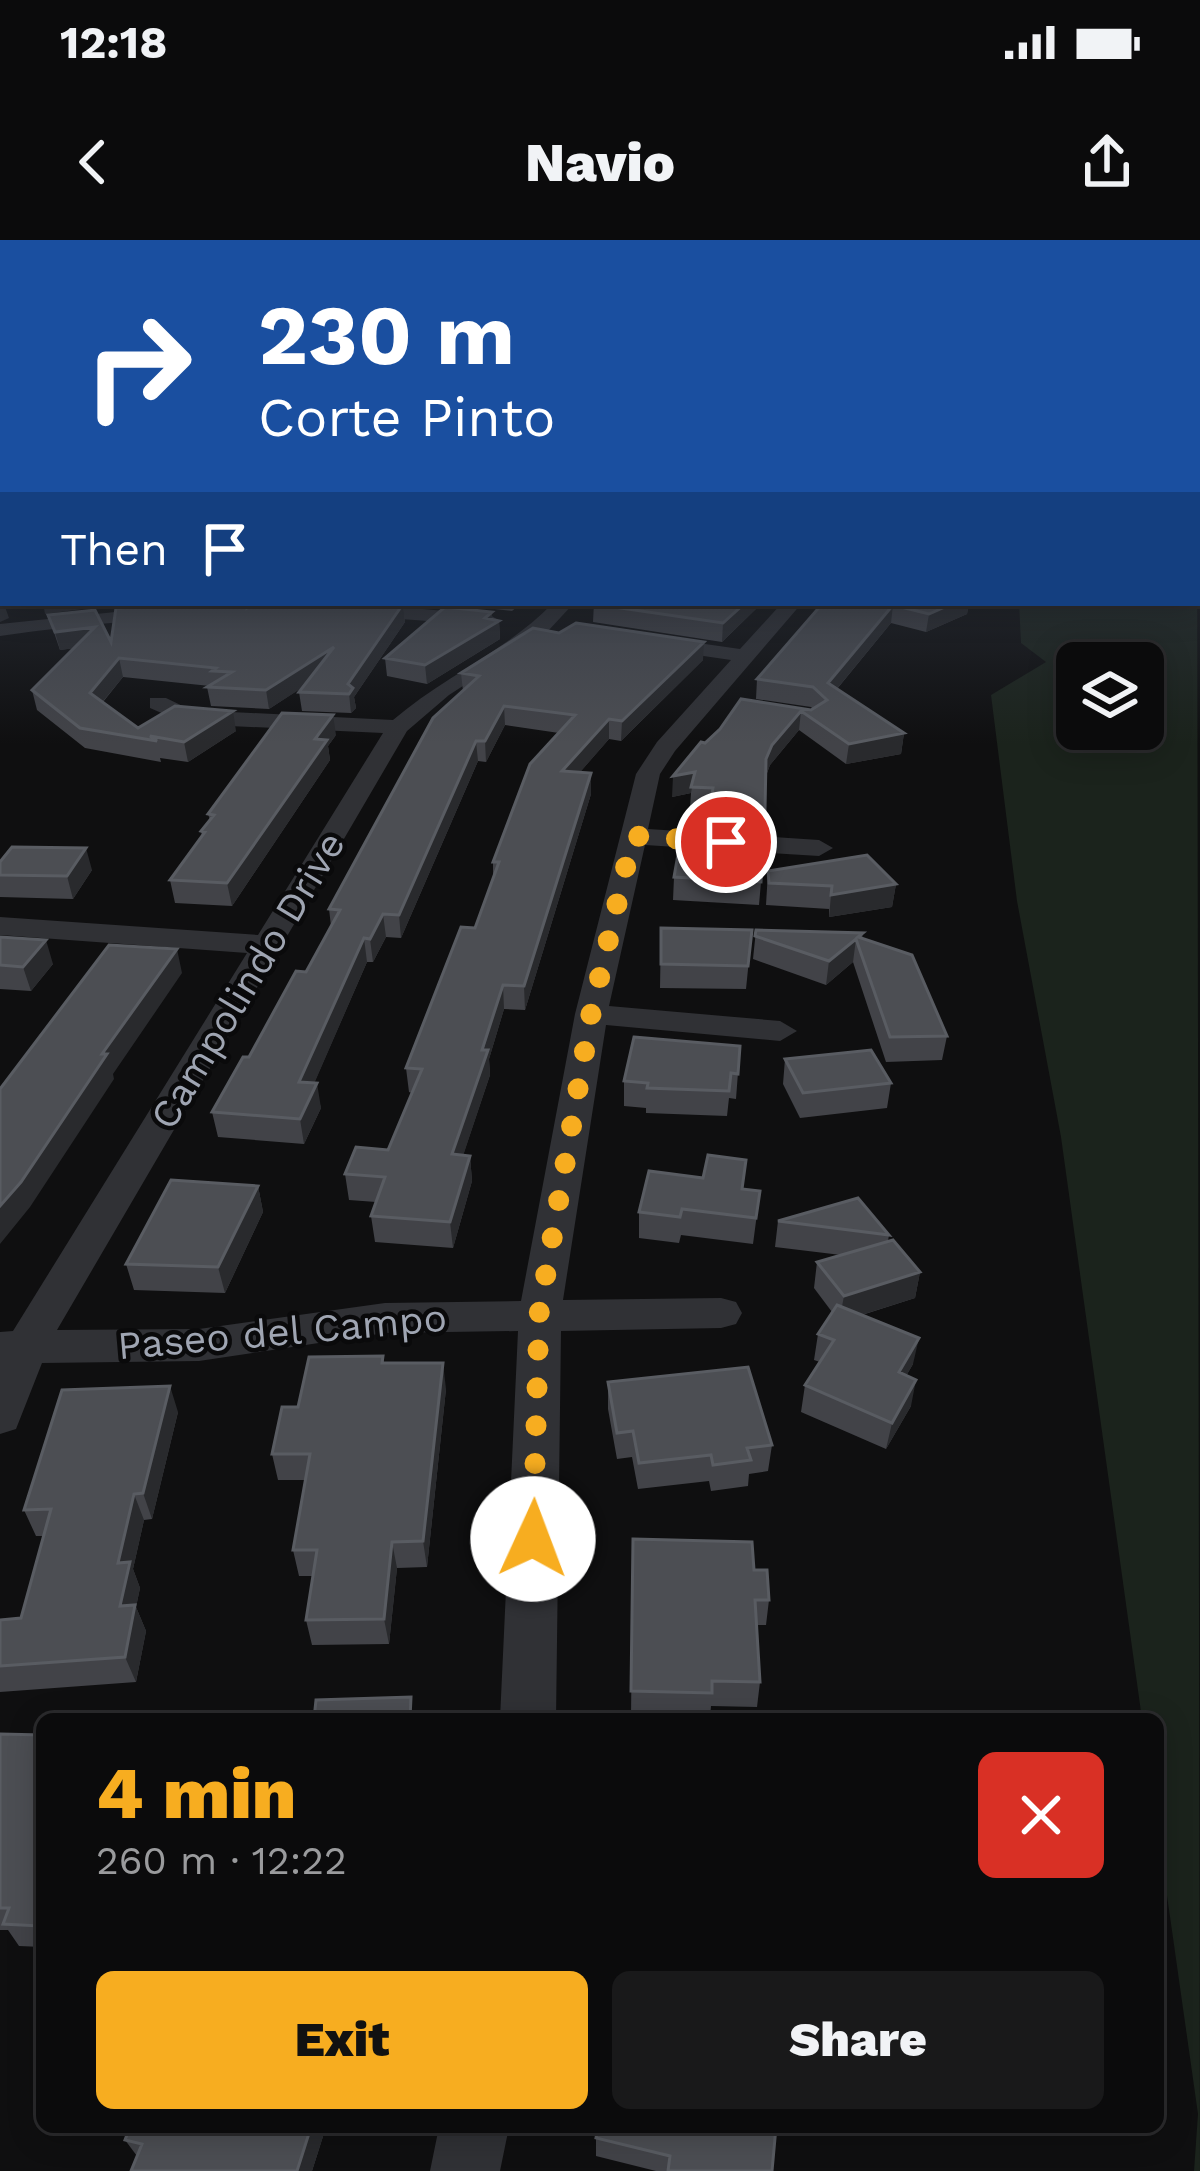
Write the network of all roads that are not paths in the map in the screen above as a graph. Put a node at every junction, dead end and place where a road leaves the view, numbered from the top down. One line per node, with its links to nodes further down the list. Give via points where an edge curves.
1 (213, 606): 5 (street)
2 (316, 606): 4 (street)
3 (790, 606): 7 (street)
4 (555, 620): 9 (street, Campolindo Drive, via 441,690)
5 (0, 630)
6 (631, 640): 7 (street)
7 (748, 656): 10 (street, via 718,704 665,747 648,774)
8 (158, 703): 9 (street, via 188,717)
9 (398, 727): 13 (street, Campolindo Drive)
10 (633, 836): 11 (street); 14 (street)
11 (819, 848)
12 (0, 926): 13 (street)
13 (269, 945): 18 (street, Campolindo Drive)
14 (591, 1014): 15 (street); 17 (street)
15 (780, 1031)
16 (721, 1313): 17 (street, Paseo del Campo)
17 (539, 1314): 18 (street, Paseo del Campo, via 385,1318 199,1345); 20 (street)
18 (12, 1348): 19 (street, Campolindo Drive)
19 (0, 1416)
20 (528, 1713)
21 (473, 2133): 22 (street)
22 (465, 2171)

